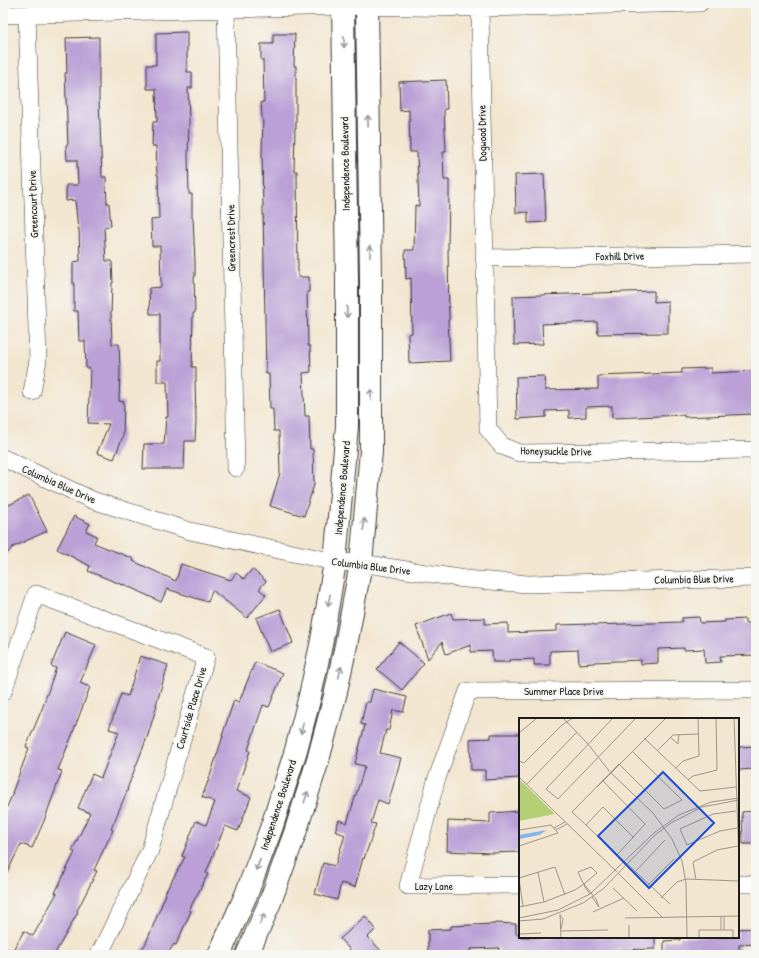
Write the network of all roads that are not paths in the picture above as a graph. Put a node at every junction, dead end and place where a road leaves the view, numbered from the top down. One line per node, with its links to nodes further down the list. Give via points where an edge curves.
1 (700, 3): 4 (street)
2 (343, 4): 3 (street); 5 (street); 10 (main road, Independence Boulevard, one-way to 10)
3 (367, 5): 4 (street); 11 (main road, one-way to 3)
4 (480, 8): 9 (street, Dogwood Drive)
5 (226, 9): 7 (street); 15 (street, Greencrest Drive)
6 (3, 15): 7 (street)
7 (27, 15): 12 (street, Greencourt Drive, via 38,360)
8 (756, 254): 9 (street, Foxhill Drive)
9 (484, 258): 13 (street, Honeysuckle Drive, via 488,429 502,446 519,453)
10 (347, 280): 11 (main road); 16 (main road, Independence Boulevard, one-way to 16, via 347,426)
11 (371, 280): 17 (main road, one-way to 11, via 371,451)
12 (32, 392)
13 (756, 450)
14 (3, 458): 16 (street, Columbia Blue Drive, via 92,500 190,531)
15 (236, 468)
16 (335, 562): 17 (street, Columbia Blue Drive); 22 (main road, Independence Boulevard, one-way to 22, via 310,696)
17 (361, 563): 18 (street, Columbia Blue Drive, via 465,579 528,584); 23 (main road, one-way to 17, via 335,696)
18 (756, 578)
19 (756, 690): 21 (street, Summer Place Drive, via 468,691)
20 (3, 692): 27 (street, Courtside Place Drive, via 36,594 206,657 150,850)
21 (436, 781): 26 (street, Lazy Lane, via 408,886)
22 (272, 826): 23 (main road); 28 (main road, Independence Boulevard, one-way to 28, via 246,895)
23 (295, 833): 29 (main road, one-way to 23)
24 (739, 884): 25 (street)
25 (756, 884)
26 (519, 885)
27 (99, 955)
28 (219, 955)
29 (247, 955)

